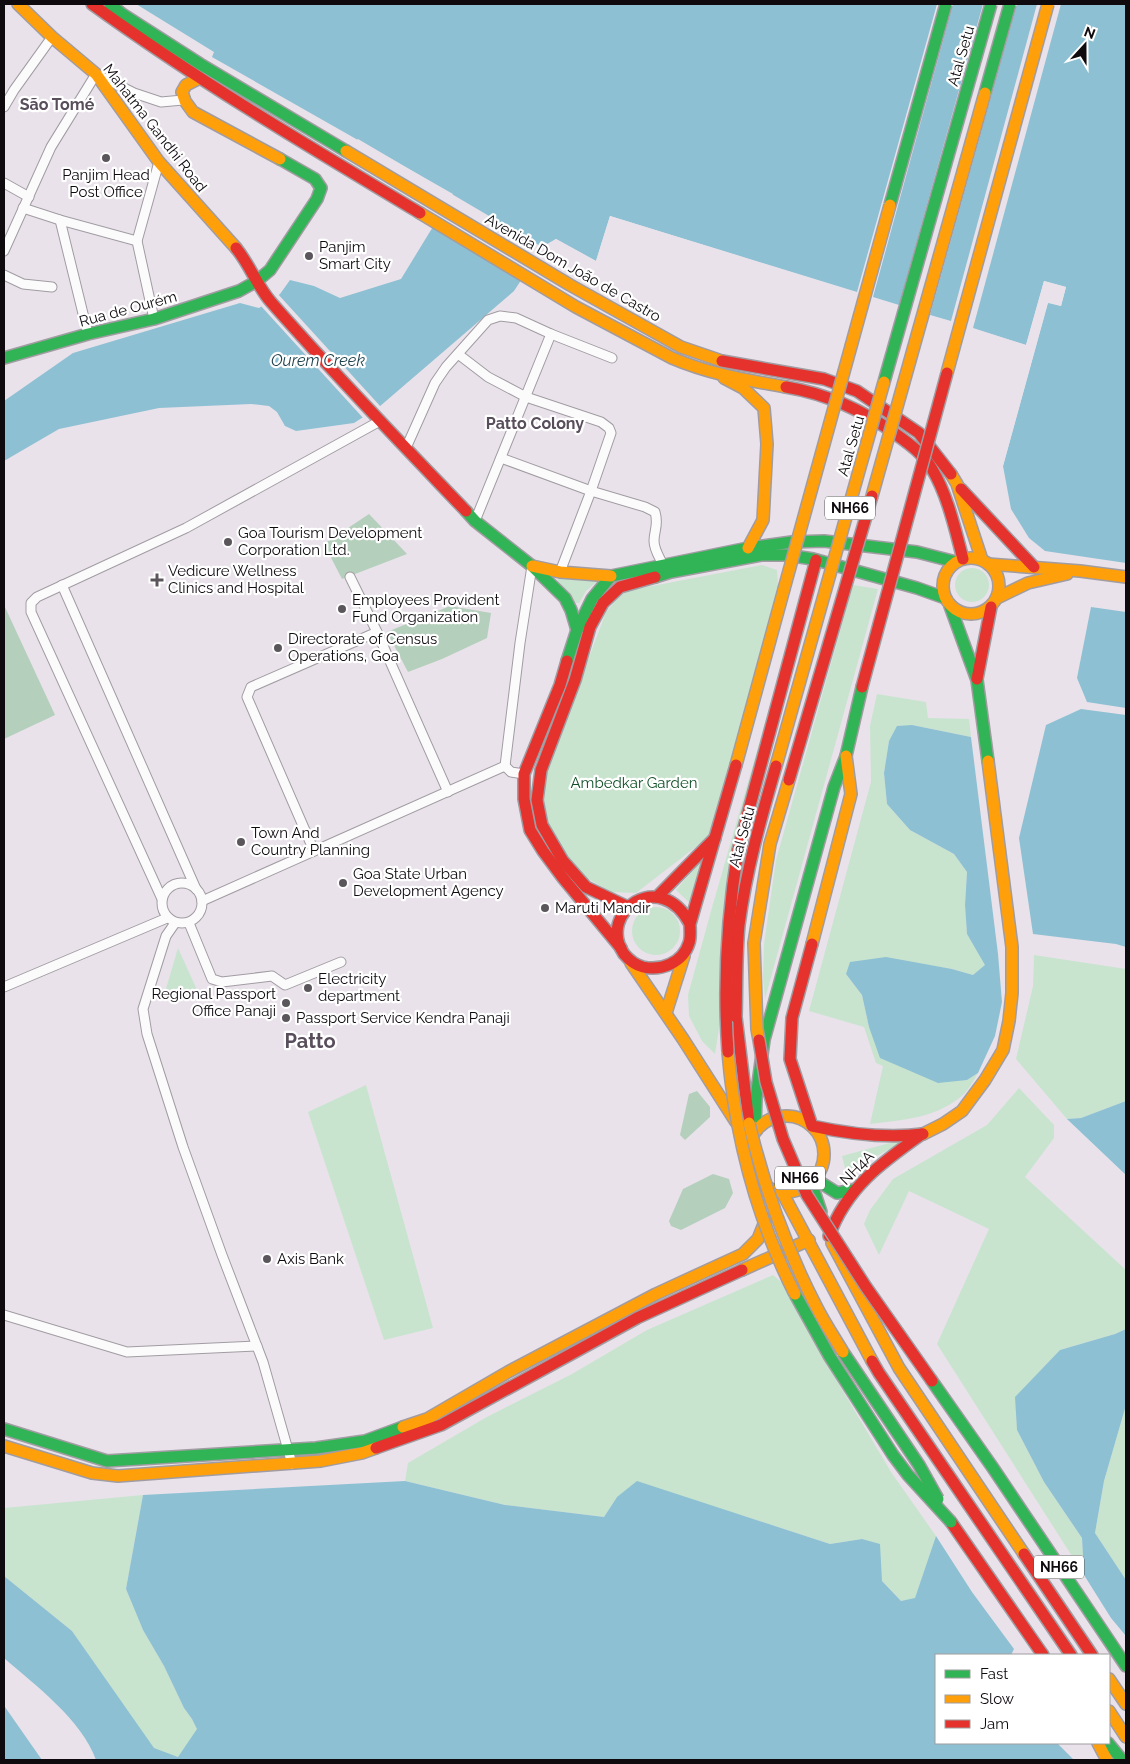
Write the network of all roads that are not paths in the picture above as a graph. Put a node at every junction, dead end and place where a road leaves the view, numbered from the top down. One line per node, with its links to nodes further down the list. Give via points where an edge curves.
1 (18, 4): 8 (main road, Mahatma Gandhi Road)
2 (92, 4): 10 (main road, Avenida Dom João de Castro)
3 (110, 4): 34 (main road, Avenida Dom João de Castro, via 200,64 570,285 681,347 716,360 824,379 857,391 918,433)
4 (946, 4): 61 (main road, bridge)
5 (991, 4): 94 (main road, Atal Setu / NH66, bridge, via 756,838 741,912 736,1017 749,1123 760,1169 779,1224 816,1307 919,1465)
6 (1010, 4): 98 (main road, Atal Setu / NH66, bridge, via 872,498 770,844 754,943 758,1029 766,1082 783,1139 807,1195 866,1287)
7 (1048, 4): 57 (main road, bridge)
8 (52, 37): 9 (main road, Mahatma Gandhi Road); 12 (street)
9 (96, 74): 11 (street, via 161,102); 13 (main road, Mahatma Gandhi Road); 15 (street, via 54,142)
10 (198, 79): 11 (main road, via 186,83); 29 (main road, Avenida Dom João de Castro, via 562,297 668,356)
11 (183, 100): 21 (main road, via 193,112 301,170 315,179 321,188 270,270)
12 (4, 107)
13 (159, 162): 18 (street); 21 (main road, Mahatma Gandhi Road, via 244,259)
14 (4, 184): 15 (street)
15 (29, 197): 16 (street)
16 (23, 208): 17 (street); 19 (street)
17 (60, 220): 18 (street); 24 (street)
18 (137, 240): 23 (street)
19 (4, 251)
20 (4, 275): 22 (street, via 23,284)
21 (257, 281): 23 (main road, Rua de Ourém); 31 (main road, Mahatma Gandhi Road, via 269,300)
22 (52, 288)
23 (154, 319): 24 (main road, Rua de Ourém)
24 (88, 334): 27 (main road, Rua de Ourém)
25 (551, 334): 26 (street, via 516,318 500,316 488,320); 28 (street); 30 (street)
26 (458, 354): 30 (street); 32 (street, via 435,384)
27 (4, 358)
28 (612, 358)
29 (711, 372): 38 (main road, via 743,388 764,408 767,444 763,520); 41 (main road, Avenida Dom João de Castro, via 814,392 852,407 919,450 937,478 952,517)
30 (526, 398): 33 (street); 35 (street, via 601,422 609,428 611,433)
31 (377, 418): 32 (main road, Mahatma Gandhi Road); 51 (street, via 186,528)
32 (406, 448): 36 (main road, Mahatma Gandhi Road)
33 (502, 458): 35 (street); 36 (street)
34 (957, 484): 42 (main road, Avenida Dom João de Castro); 45 (main road)
35 (591, 491): 43 (street, via 655,512 658,521 654,541); 47 (street)
36 (475, 521): 44 (main road, Mahatma Gandhi Road)
37 (806, 542): 38 (main road); 39 (main road); 41 (main road, via 824,541 917,552)
38 (748, 548): 43 (main road)
39 (804, 558): 40 (main road); 67 (main road, via 761,555 671,572 620,587 603,604 590,627 540,770 537,800 542,825 563,861 586,887)
40 (816, 560): 52 (main road, via 917,588); 94 (main road, bridge, via 730,888 724,970 729,1061 740,1135 758,1204 772,1246 799,1303 846,1384 907,1474)
41 (959, 561): 42 (main road, via 976,558); 52 (main road, via 945,574 943,582)
42 (985, 562): 45 (main road); 53 (main road, via 994,570 999,583)
43 (663, 565): 48 (main road)
44 (532, 566): 47 (main road); 54 (main road, Mahatma Gandhi Road, via 565,598); 58 (street)
45 (1034, 567): 46 (main road)
46 (1080, 570): 50 (main road); 53 (main road, via 1028,583)
47 (560, 572): 48 (main road)
48 (611, 576): 54 (main road, via 592,599)
49 (350, 577): 55 (street)
50 (1126, 577)
51 (62, 585): 63 (street); 65 (street, via 37,597 31,603 31,612)
52 (948, 602): 53 (main road, via 956,611 970,615 985,612); 56 (main road)
53 (994, 602): 56 (main road)
54 (577, 630): 59 (main road, via 560,685)
55 (377, 632): 60 (street); 62 (street, via 251,688 246,697)
56 (977, 680): 80 (main road, via 1012,947 1009,1021 1002,1050 962,1111)
57 (846, 756): 78 (main road, via 850,794 792,1018 790,1059); 79 (main road, via 834,787 764,1040)
58 (505, 766): 59 (street, via 511,772); 60 (street)
59 (524, 774): 72 (main road, via 524,798 530,830 563,878)
60 (448, 792): 62 (street)
61 (716, 836): 64 (main road); 71 (main road)
62 (314, 851): 66 (street)
63 (196, 889): 65 (street, via 183,883 176,884 164,892); 66 (street)
64 (657, 897): 67 (main road, via 644,898); 71 (main road, via 678,905)
65 (162, 899): 68 (street, via 162,909)
66 (202, 901): 70 (street, via 199,914)
67 (628, 908): 72 (main road, via 618,927)
68 (167, 918): 69 (street); 76 (street)
69 (175, 923): 70 (street); 89 (street, via 166,936 143,1009 147,1034 183,1147)
70 (189, 923): 75 (street, via 212,979 222,982 272,976 285,985)
71 (690, 924): 73 (main road)
72 (621, 948): 74 (main road)
73 (686, 951): 74 (main road, via 671,966 656,970 641,967); 77 (main road)
74 (628, 959): 77 (main road)
75 (340, 962)
76 (4, 987)
77 (666, 1013): 81 (main road)
78 (812, 1126): 79 (main road, via 803,1120 782,1116 762,1124); 80 (main road, via 875,1136); 82 (main road, via 819,1135 824,1158)
79 (755, 1132): 81 (main road)
80 (922, 1134): 84 (main road, NH4A, via 891,1156)
81 (749, 1143): 83 (main road, via 752,1171)
82 (813, 1180): 84 (main road, via 837,1193); 85 (main road, via 798,1190); 86 (main road)
83 (764, 1185): 85 (main road); 92 (main road, via 768,1211 763,1231 753,1247 743,1254 656,1294 427,1419 365,1441)
84 (854, 1190): 86 (main road, NH4A)
85 (782, 1192): 87 (main road)
86 (829, 1236): 97 (main road, via 899,1368)
87 (809, 1240): 93 (main road, via 637,1318 441,1424 362,1454); 96 (main road, via 879,1373)
88 (4, 1315): 89 (street, via 127,1352)
89 (256, 1346): 92 (street)
90 (4, 1429): 92 (main road, via 107,1461)
91 (4, 1446): 93 (main road, via 92,1473 118,1476)
92 (288, 1450): 93 (street)
93 (292, 1464)
94 (951, 1522): 95 (main road, NH66)
95 (1042, 1654)
96 (1070, 1654)
97 (1091, 1654)
98 (1126, 1666)
99 (1110, 1680): 100 (main road)
100 (1126, 1704)
101 (1110, 1713): 102 (main road)
102 (1126, 1737)
103 (1099, 1744): 105 (main road)
104 (1109, 1744): 106 (main road)
105 (1107, 1760)
106 (1122, 1760)

